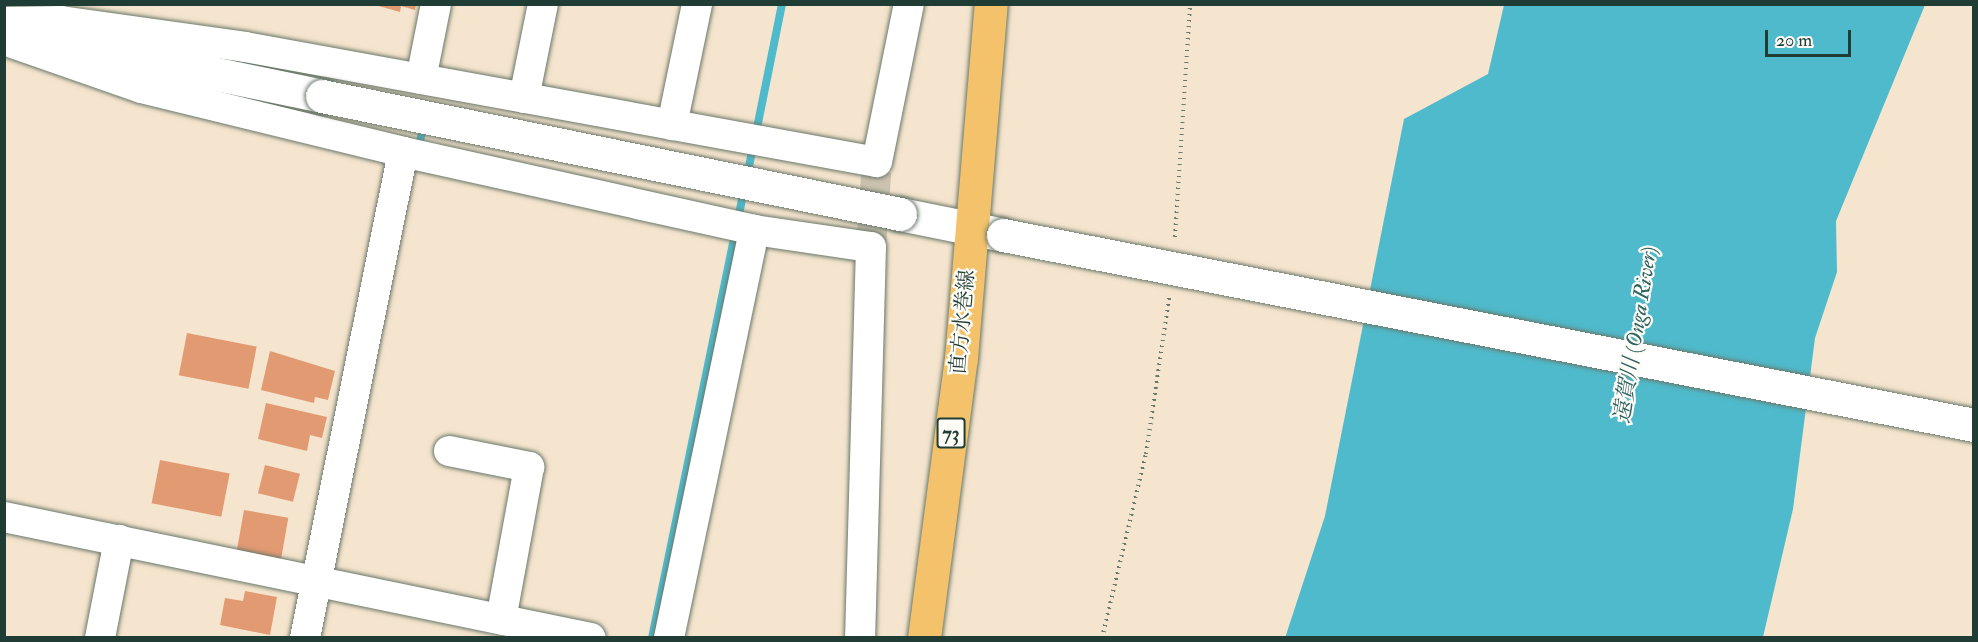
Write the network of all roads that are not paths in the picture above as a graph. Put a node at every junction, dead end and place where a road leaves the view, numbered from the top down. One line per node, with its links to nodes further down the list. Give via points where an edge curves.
1 (436, 4): 9 (street)
2 (543, 4): 10 (street)
3 (697, 4): 11 (street)
4 (909, 4): 11 (street, via 877,162)
5 (991, 4): 14 (main road, 直方水巻線 / 73)
6 (4, 22): 9 (street, via 107,28)
7 (4, 30): 14 (street, bridge)
8 (4, 40): 12 (street, via 141,88)
9 (432, 81): 10 (street)
10 (524, 98): 11 (street)
11 (672, 125)
12 (416, 155): 13 (street); 19 (street)
13 (743, 227): 24 (street); 25 (street, via 871,247)
14 (972, 228): 15 (street, bridge); 26 (main road, 直方水巻線 / 73)
15 (1974, 425)
16 (448, 450): 20 (street, via 529,467)
17 (4, 517): 18 (street)
18 (119, 540): 19 (street); 21 (street)
19 (327, 582): 20 (street); 22 (street)
20 (501, 619): 23 (street)
21 (100, 638)
22 (305, 638)
23 (591, 638)
24 (669, 638)
25 (860, 638)
26 (924, 638)

